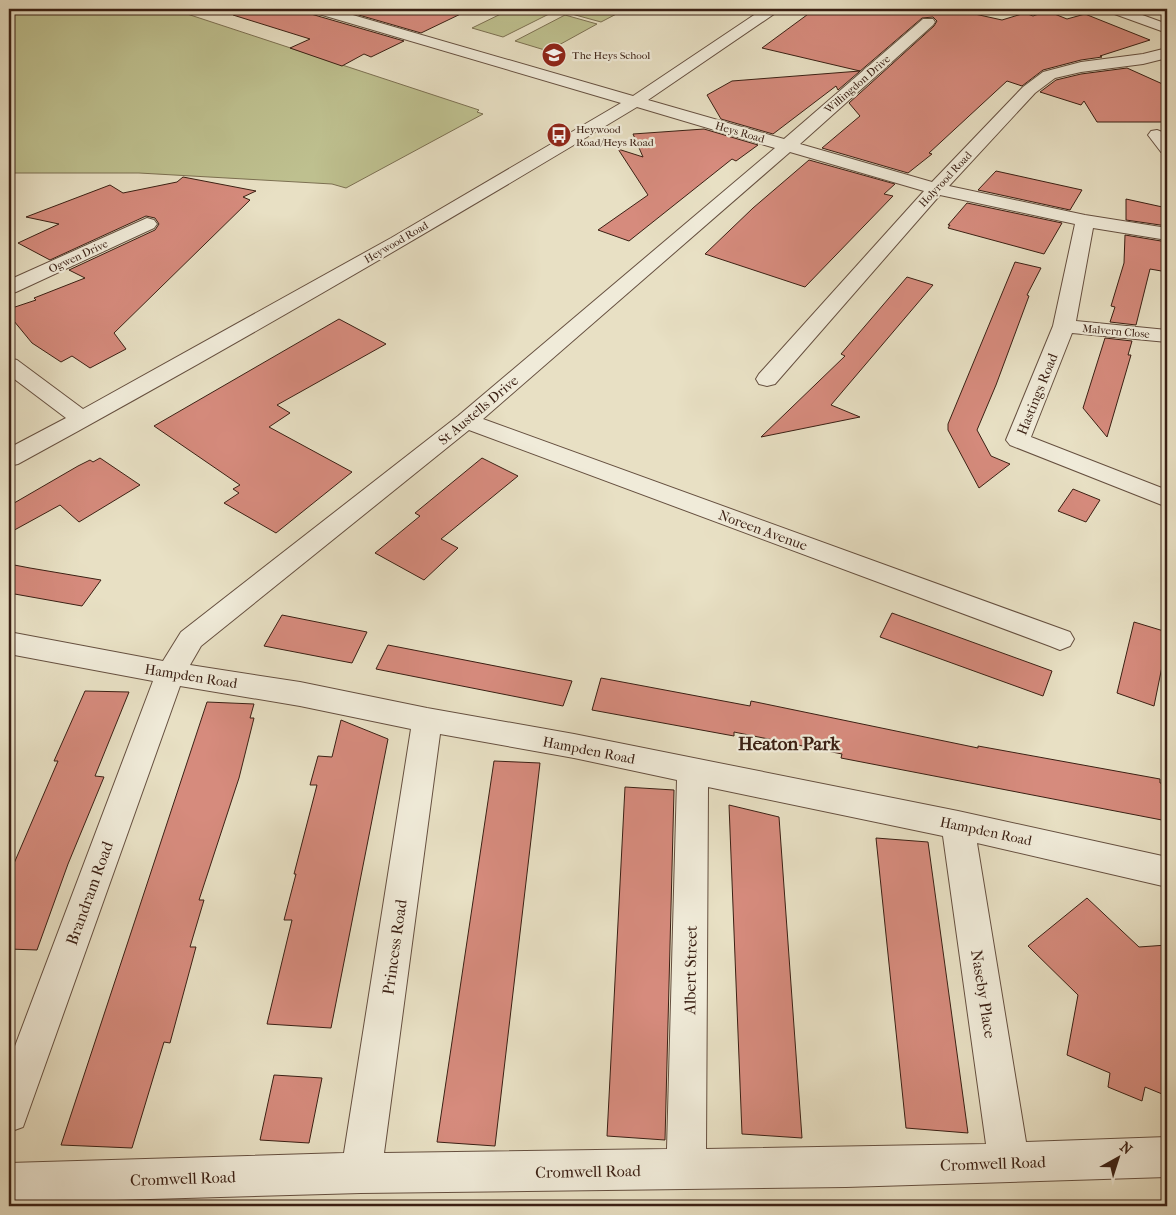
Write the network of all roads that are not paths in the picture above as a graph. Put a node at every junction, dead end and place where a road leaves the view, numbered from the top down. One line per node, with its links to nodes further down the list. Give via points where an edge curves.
1 (317, 9): 9 (street, Heys Road)
2 (772, 9): 9 (street, Heywood Road)
3 (1114, 9): 5 (street)
4 (928, 22): 10 (street, Willingdon Drive)
5 (1167, 29)
6 (1167, 53): 7 (street, Holyrood Road)
7 (1143, 59): 8 (street); 11 (street, Holyrood Road, via 1049,75 1029,90)
8 (1167, 69)
9 (634, 102): 10 (street, Heys Road); 20 (street, Heywood Road, via 398,242)
10 (787, 146): 11 (street, Heys Road); 21 (street, St Austells Drive)
11 (936, 189): 12 (street, Heys Road); 19 (street, Holyrood Road)
12 (1085, 221): 14 (street, Heys Road); 16 (street, Hastings Road)
13 (147, 224): 15 (street, Ogwen Drive)
14 (1167, 234)
15 (9, 288)
16 (1064, 326): 17 (street, Malvern Close); 23 (street, Hastings Road, via 1018,440)
17 (1167, 336)
18 (9, 365): 20 (street)
19 (767, 379)
20 (82, 419): 22 (street, Heywood Road)
21 (466, 421): 24 (street, Noreen Avenue); 26 (street, St Austells Drive, via 191,639)
22 (9, 458)
23 (1167, 499)
24 (1060, 639)
25 (9, 643): 26 (street, Hampden Road)
26 (170, 673): 27 (street, Hampden Road, via 300,694); 31 (street, Brandram Road)
27 (427, 720): 28 (street, Hampden Road); 35 (street, Princess Road)
28 (693, 771): 29 (street, Hampden Road); 34 (street, Albert Street)
29 (958, 825): 30 (street, Hampden Road); 33 (street, Naseby Place)
30 (1167, 872)
31 (9, 1113)
32 (1167, 1157): 33 (street, Cromwell Road)
33 (1009, 1164): 34 (street, Cromwell Road)
34 (686, 1168): 35 (street, Cromwell Road)
35 (361, 1173): 36 (street, Cromwell Road)
36 (9, 1183)

